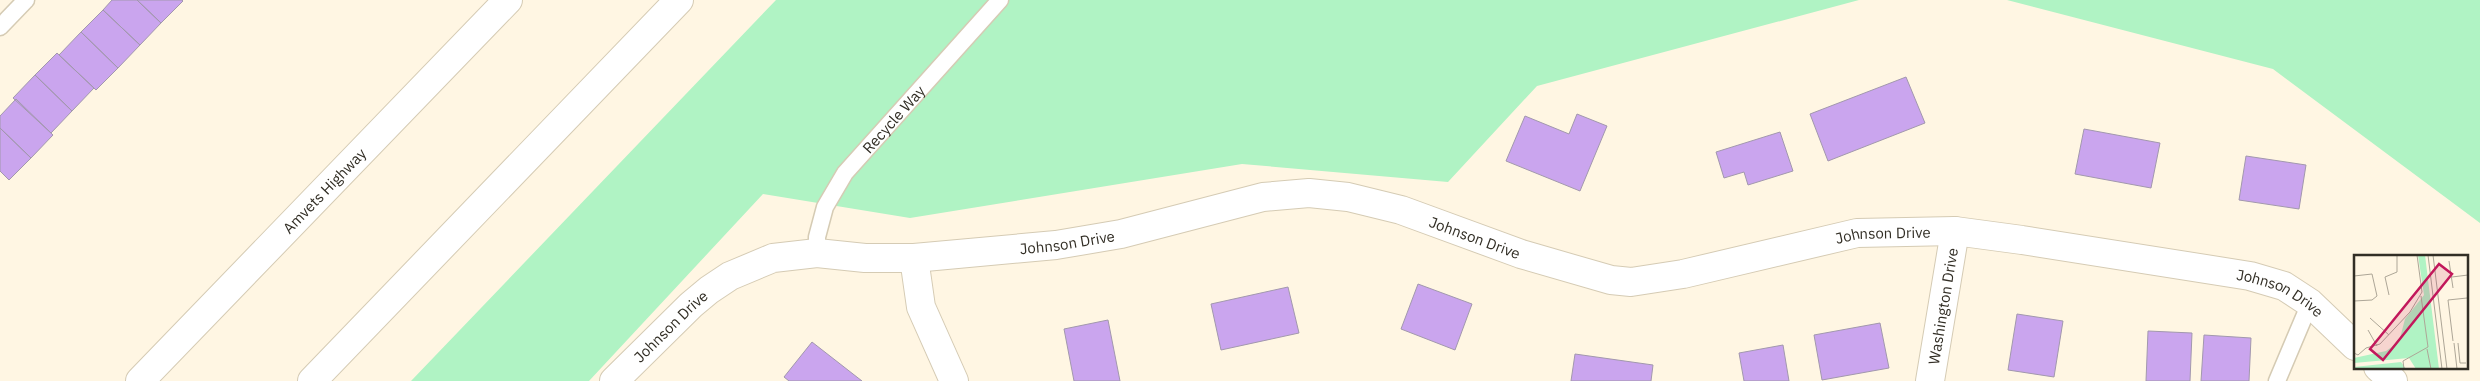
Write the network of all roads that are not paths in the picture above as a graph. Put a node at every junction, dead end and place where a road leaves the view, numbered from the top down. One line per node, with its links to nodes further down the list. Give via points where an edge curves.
1 (26, 0): 5 (lane)
2 (508, 0): 12 (main road, Amvets Highway)
3 (679, 0): 13 (main road)
4 (1000, 0): 7 (lane, Recycle Way, via 845,173 825,207 817,237)
5 (0, 28)
6 (1955, 231): 8 (main road, Johnson Drive, via 1857,232 1683,274 1631,282 1611,280 1521,254 1401,210 1348,197 1309,193 1263,197 1080,242); 9 (main road, Johnson Drive, via 2250,276 2284,286); 16 (main road, Washington Drive)
7 (817, 253): 8 (main road, Johnson Drive, via 865,258); 14 (main road, Johnson Drive, via 773,258 730,276 691,305)
8 (914, 258): 15 (main road, via 921,307)
9 (2310, 303): 10 (main road, Johnson Drive); 17 (lane)
10 (2354, 345)
11 (2379, 368): 18 (main road)
12 (140, 381)
13 (312, 381)
14 (614, 381)
15 (954, 381)
16 (1930, 381)
17 (2277, 381)
18 (2393, 381)

